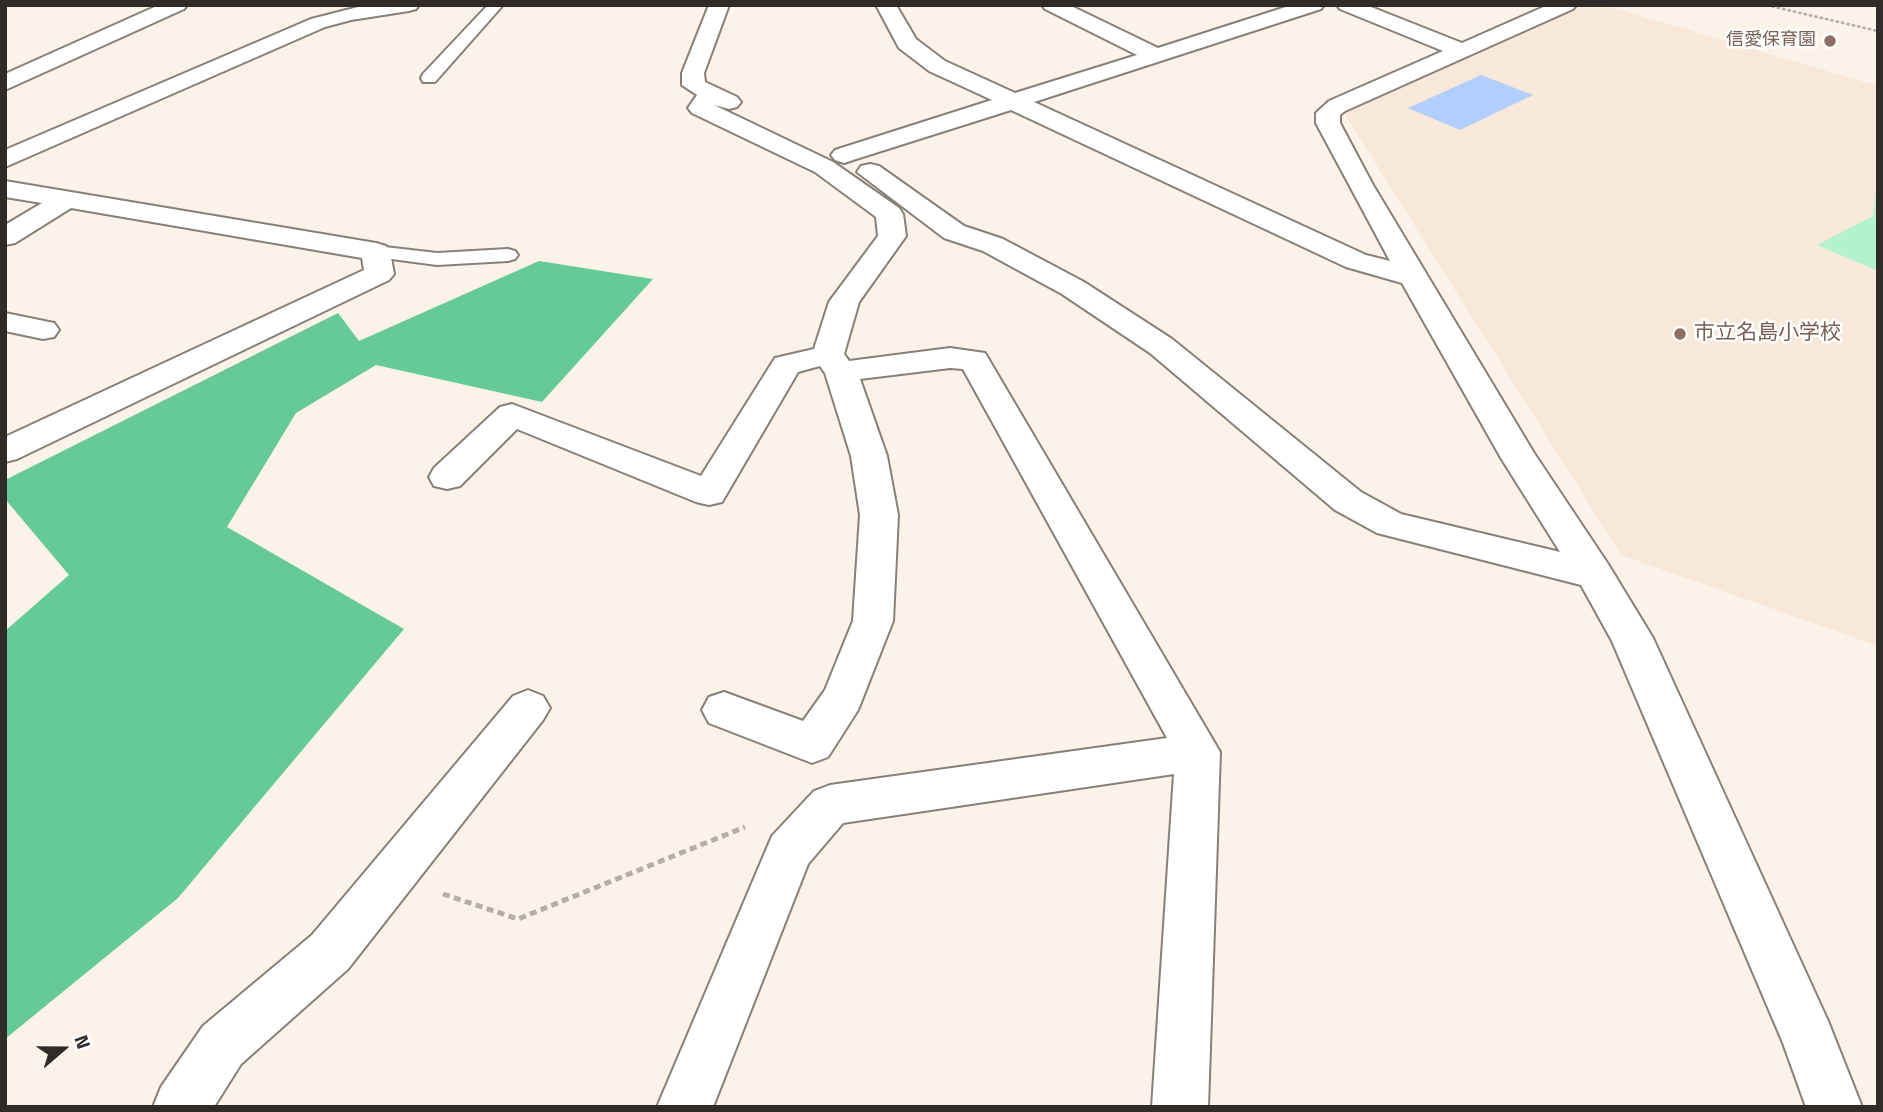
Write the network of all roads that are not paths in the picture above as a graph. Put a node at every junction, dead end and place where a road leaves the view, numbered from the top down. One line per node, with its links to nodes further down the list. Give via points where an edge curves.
1 (177, 5): 13 (street)
2 (409, 5): 17 (street, via 318,23)
3 (496, 5): 12 (lane)
4 (719, 5): 14 (street, via 693,73 694,85)
5 (886, 5): 15 (street, via 906,43 937,66)
6 (1052, 5): 11 (street)
7 (1314, 5): 11 (street)
8 (1347, 5): 10 (street)
9 (1566, 5): 10 (street)
10 (1460, 50): 23 (street, via 1328,113 1328,123 1360,185)
11 (1156, 56): 15 (street)
12 (429, 78)
13 (5, 83)
14 (710, 93): 16 (street); 26 (street, via 700,108 824,167 889,214 892,236 845,302)
15 (1012, 100): 16 (street); 23 (street, via 1356,261)
16 (844, 155): 29 (street, via 954,232 993,245 1073,288 1161,346 1348,501 1380,519)
17 (5, 159)
18 (5, 189): 19 (street)
19 (66, 200): 20 (street); 21 (street)
20 (5, 237)
21 (376, 252): 22 (lane, via 438,258); 27 (street, via 379,274)
22 (508, 255)
23 (1415, 277): 29 (street, via 1518,458)
24 (5, 322): 25 (street)
25 (43, 330)
26 (835, 364): 28 (street, via 786,365 709,493 512,415); 31 (street, via 869,456 878,514 873,621 843,698 812,744); 32 (street, via 974,360)
27 (5, 451)
28 (447, 477)
29 (1594, 574): 36 (street, via 1632,638 1809,1040)
30 (528, 708): 33 (street, via 330,953 222,1045)
31 (724, 710)
32 (1198, 752): 34 (street, via 830,805 789,850); 35 (street)
33 (181, 1107)
34 (685, 1107)
35 (1180, 1107)
36 (1834, 1107)

